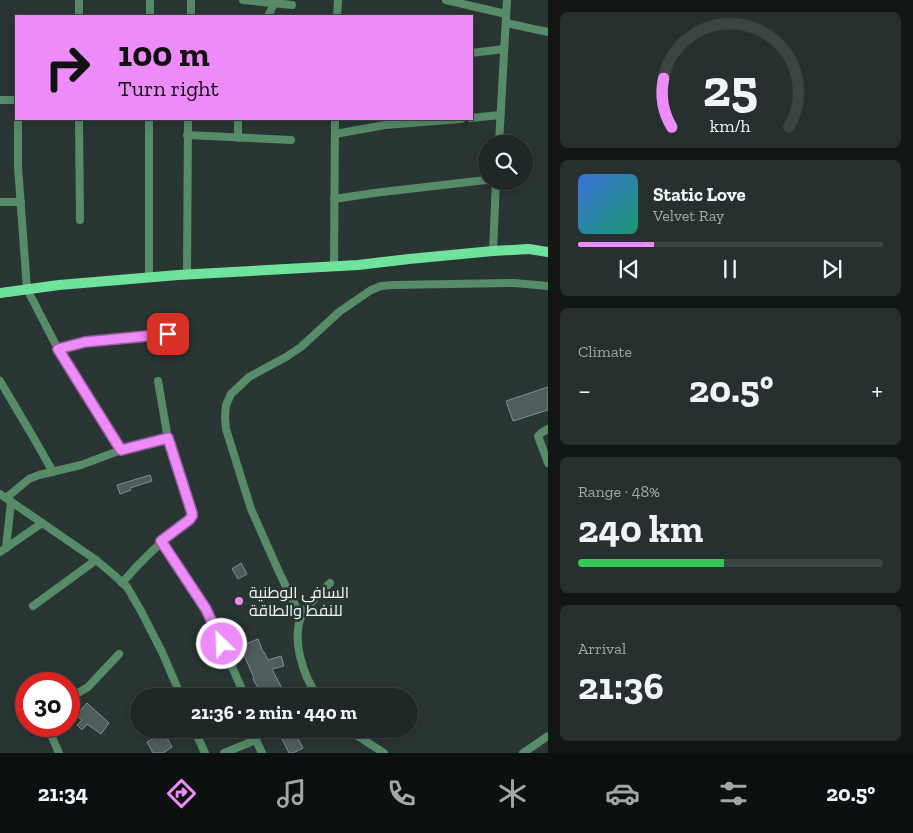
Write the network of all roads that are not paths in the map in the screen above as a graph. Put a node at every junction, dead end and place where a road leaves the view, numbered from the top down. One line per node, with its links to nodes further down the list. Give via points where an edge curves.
1 (79, 0): 11 (street)
2 (150, 0): 12 (street)
3 (191, 0): 13 (street)
4 (242, 0): 8 (street)
5 (338, 0): 15 (street)
6 (446, 0): 10 (street)
7 (507, 0): 10 (street)
8 (274, 2): 9 (street); 14 (street)
9 (292, 5)
10 (506, 14): 16 (street)
11 (79, 15)
12 (150, 15)
13 (191, 15)
14 (268, 15)
15 (337, 15)
16 (506, 23): 17 (street); 18 (street)
17 (548, 32)
18 (504, 49): 19 (street); 22 (street)
19 (473, 53)
20 (0, 100): 21 (street)
21 (15, 100)
22 (500, 115): 23 (street); 33 (street)
23 (473, 118)
24 (18, 120): 40 (street)
25 (79, 120): 41 (street)
26 (149, 120): 46 (street)
27 (188, 120): 32 (street)
28 (238, 120): 34 (street)
29 (335, 120): 31 (street)
30 (448, 120): 31 (street, via 385,125)
31 (335, 134): 38 (street)
32 (187, 135): 34 (street); 45 (street)
33 (499, 135)
34 (238, 138): 35 (street)
35 (291, 140)
36 (478, 181): 38 (street)
37 (496, 190): 42 (street)
38 (334, 199): 44 (street)
39 (0, 202): 40 (street)
40 (21, 202): 48 (street)
41 (80, 220)
42 (493, 251): 43 (main road, via 529,249); 44 (main road)
43 (548, 252)
44 (334, 266): 45 (main road)
45 (186, 275): 46 (main road)
46 (149, 278): 48 (main road)
47 (548, 286): 67 (street, via 514,283 381,286 339,312 301,347 250,377 231,394 226,404 226,429 239,474 251,509)
48 (27, 289): 49 (main road); 51 (street)
49 (0, 293)
50 (168, 334): 51 (street, via 85,342)
51 (58, 349): 56 (street)
52 (0, 381): 58 (street)
53 (158, 381): 55 (street)
54 (548, 429): 57 (street, via 538,436)
55 (168, 438): 56 (street); 61 (street, via 192,516)
56 (121, 450): 58 (street)
57 (548, 463)
58 (52, 472): 59 (street, via 29,479)
59 (5, 498): 60 (street); 62 (street)
60 (42, 523): 62 (street); 63 (street)
61 (161, 541): 64 (street); 70 (street, via 206,609)
62 (3, 550)
63 (96, 560): 64 (street); 66 (street)
64 (122, 582): 69 (street, via 141,611)
65 (330, 582): 67 (street)
66 (33, 606)
67 (301, 617): 71 (street, via 299,652)
68 (119, 654): 72 (street)
69 (178, 688)
70 (241, 688)
71 (311, 688)
72 (80, 692)
73 (548, 736): 83 (street)
74 (52, 737): 78 (street)
75 (198, 738): 79 (street)
76 (361, 738): 82 (street)
77 (256, 740): 80 (street); 81 (street)
78 (58, 753)
79 (205, 753)
80 (224, 753)
81 (262, 753)
82 (384, 753)
83 (523, 753)

